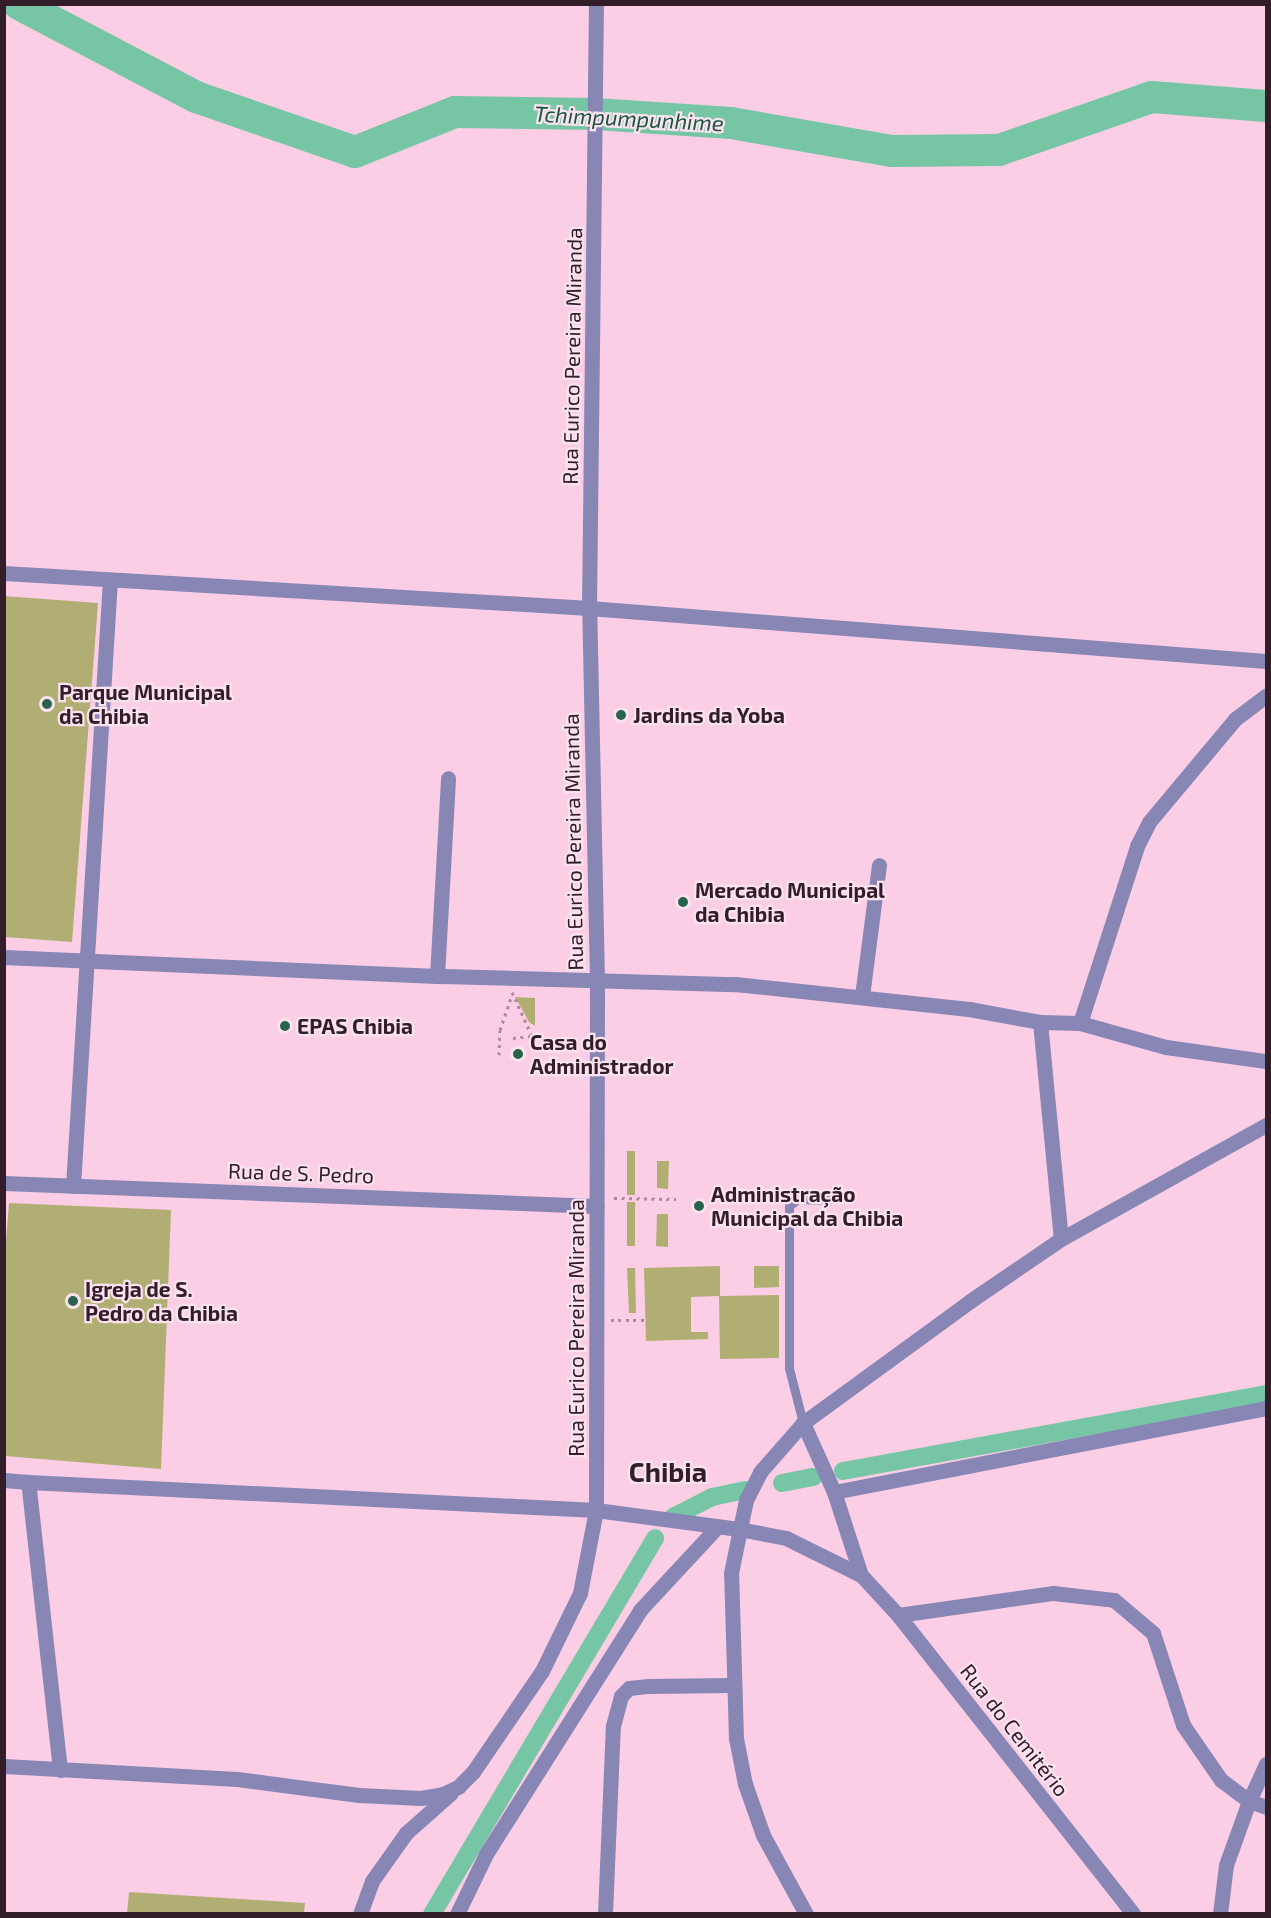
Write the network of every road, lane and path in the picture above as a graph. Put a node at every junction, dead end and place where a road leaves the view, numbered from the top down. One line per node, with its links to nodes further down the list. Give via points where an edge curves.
1 (596, 4): 4 (street, Rua Eurico Pereira Miranda)
2 (4, 573): 3 (street)
3 (110, 580): 4 (street); 10 (street)
4 (589, 608): 5 (street); 13 (street, Rua Eurico Pereira Miranda)
5 (1266, 662)
6 (1266, 696): 17 (street, via 1235,719 1149,822 1137,846)
7 (448, 778): 11 (street)
8 (879, 865): 15 (street)
9 (4, 957): 10 (street)
10 (84, 960): 11 (street); 25 (street)
11 (437, 976): 12 (street)
12 (513, 978): 13 (street); 14 (path)
13 (597, 980): 15 (street, via 706,982); 28 (street, Rua Eurico Pereira Miranda)
14 (512, 996): 18 (path); 21 (path, via 500,1030)
15 (862, 996): 16 (street)
16 (1040, 1022): 17 (street); 29 (street)
17 (1080, 1023): 22 (street, via 1166,1047)
18 (532, 1036): 19 (path); 20 (path)
19 (513, 1038)
20 (531, 1047)
21 (499, 1055)
22 (1266, 1061)
23 (1266, 1125): 29 (street)
24 (4, 1183): 25 (street, Rua de S. Pedro)
25 (73, 1186): 28 (street, Rua de S. Pedro)
26 (676, 1199): 28 (path)
27 (828, 1200): 33 (lane, via 798,1199 789,1206 789,1368)
28 (597, 1202): 30 (street, Rua Eurico Pereira Miranda)
29 (1061, 1239): 33 (street)
30 (597, 1320): 31 (path); 37 (street, Rua Eurico Pereira Miranda)
31 (645, 1320)
32 (1266, 1408): 36 (street)
33 (803, 1423): 36 (street); 39 (street, via 759,1472)
34 (4, 1480): 35 (street)
35 (28, 1482): 37 (street); 45 (street)
36 (834, 1492): 40 (street)
37 (596, 1510): 38 (street); 46 (street, Rua Eurico Pereira Miranda, via 580,1593 542,1671 473,1772)
38 (717, 1527): 39 (street); 50 (street, via 640,1610 486,1854)
39 (739, 1529): 40 (street, via 786,1538); 42 (street, via 731,1573)
40 (861, 1575): 41 (street, Rua do Cemitério)
41 (898, 1615): 47 (street, via 1053,1593 1113,1600 1153,1633 1183,1725 1221,1780); 53 (street, Rua do Cemitério)
42 (732, 1685): 51 (street, via 629,1688 616,1705); 52 (street, via 745,1784 763,1835)
43 (1266, 1764): 47 (street)
44 (4, 1766): 45 (street)
45 (60, 1770): 46 (street, via 237,1779 359,1795 421,1798)
46 (458, 1787): 49 (street, Rua Eurico Pereira Miranda, via 406,1833 372,1881)
47 (1249, 1801): 48 (street); 54 (street, via 1226,1865)
48 (1266, 1807)
49 (360, 1914)
50 (457, 1914)
51 (605, 1914)
52 (806, 1914)
53 (1133, 1914)
54 (1220, 1914)

